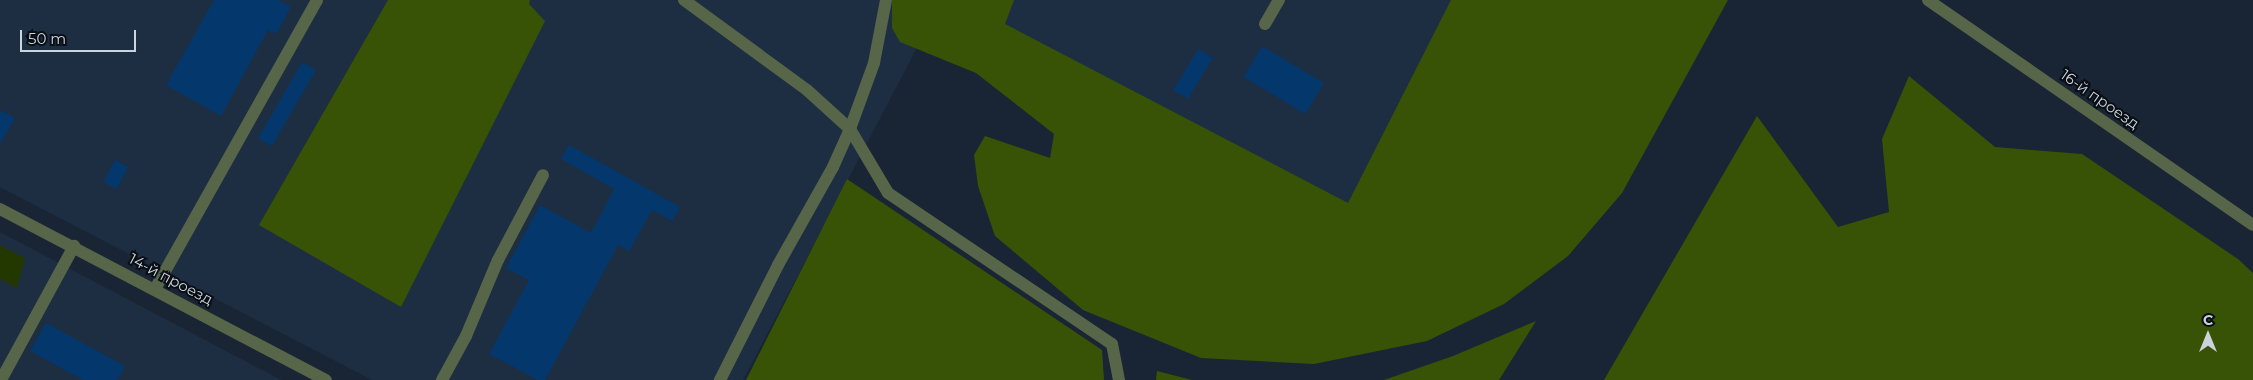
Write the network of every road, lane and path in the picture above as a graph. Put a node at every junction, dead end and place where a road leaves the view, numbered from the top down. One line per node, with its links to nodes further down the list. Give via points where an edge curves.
1 (317, 0): 12 (street)
2 (684, 0): 7 (street, via 807,90)
3 (886, 0): 7 (street, via 874,63)
4 (1279, 0): 6 (street)
5 (1928, 0): 10 (street, 16-й проезд)
6 (1265, 24)
7 (850, 129): 16 (street); 17 (street, via 888,193 1112,344)
8 (543, 175): 15 (street, via 498,260 466,336)
9 (0, 209): 11 (street, 14-й проезд)
10 (2253, 225)
11 (74, 246): 12 (street, 14-й проезд); 13 (street)
12 (155, 289): 14 (street, 14-й проезд)
13 (1, 380)
14 (326, 380)
15 (442, 380)
16 (720, 380)
17 (1119, 380)

